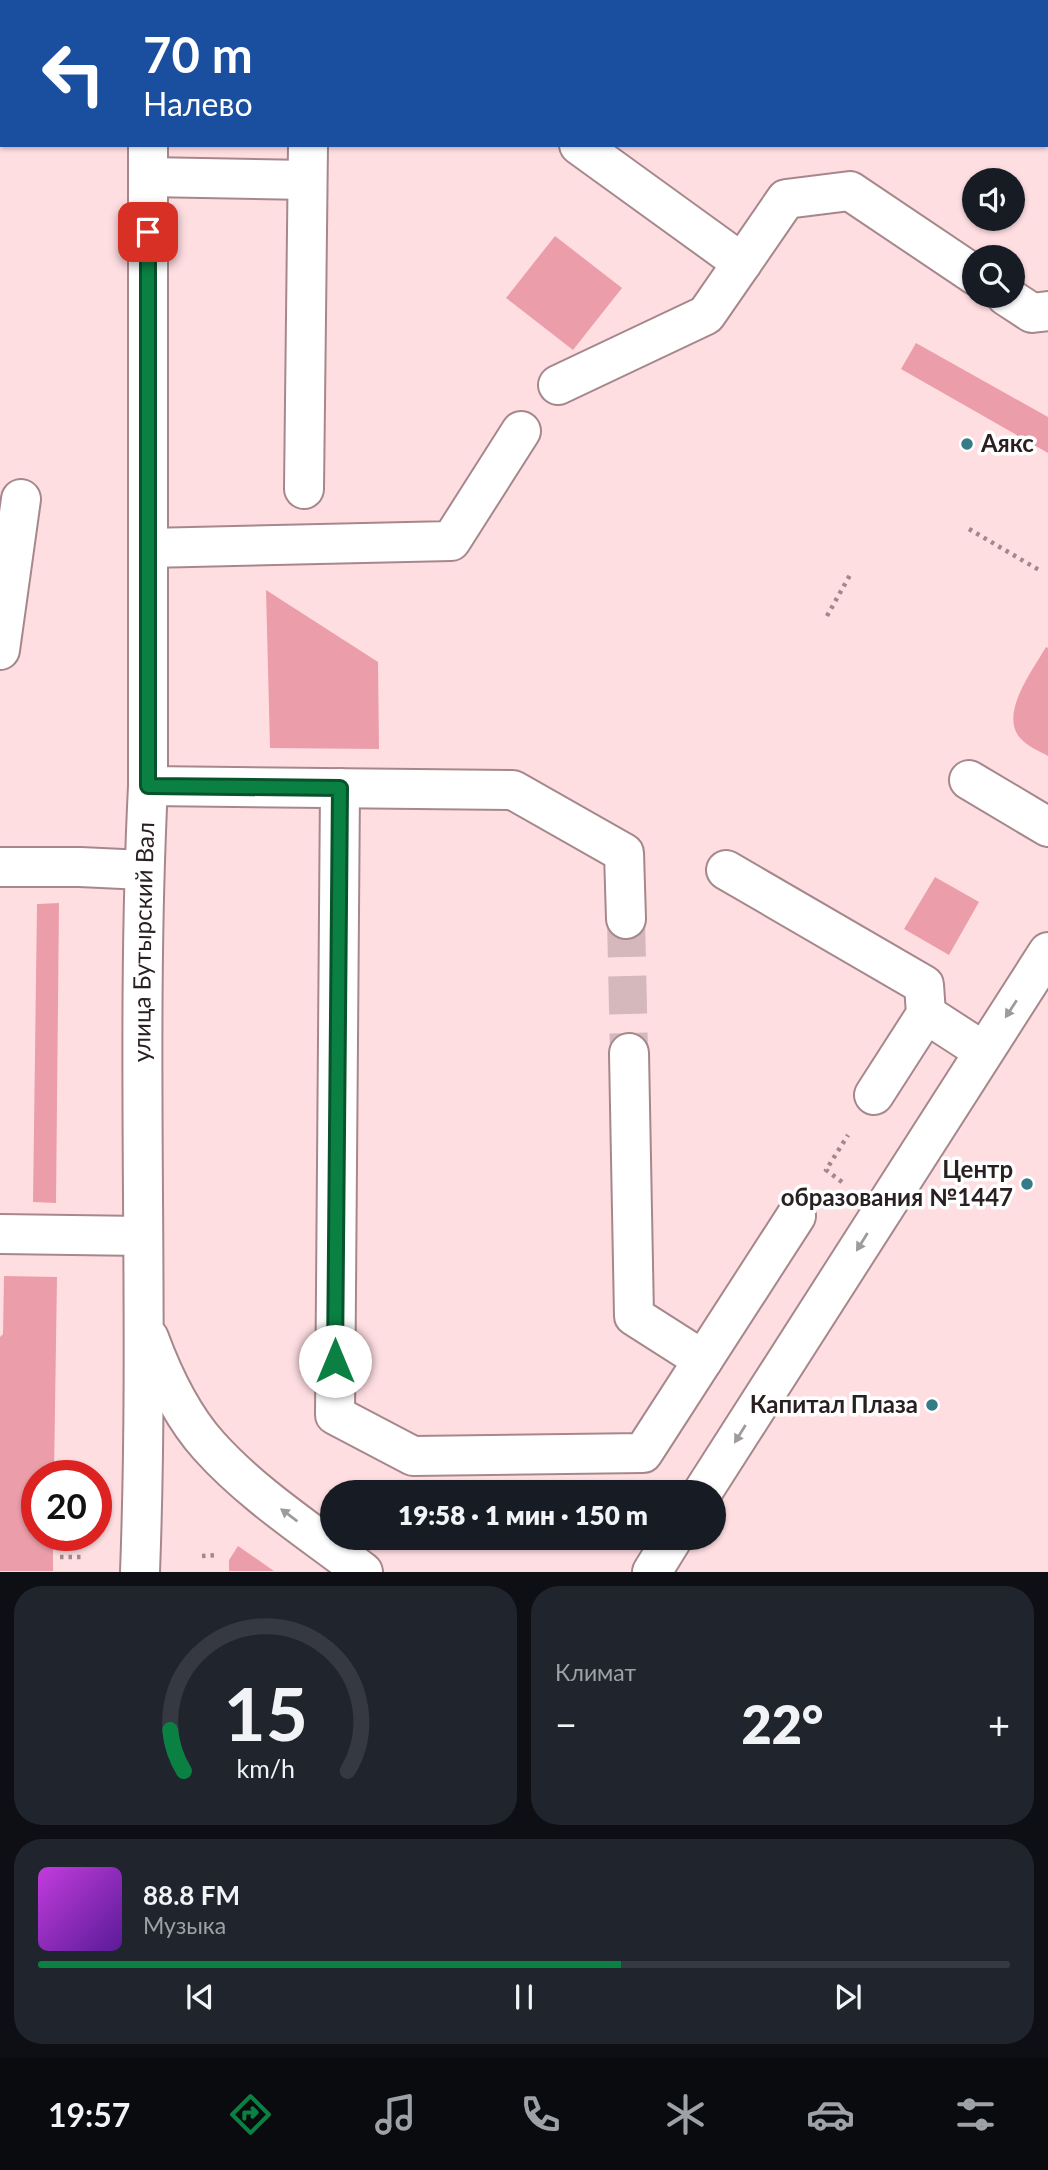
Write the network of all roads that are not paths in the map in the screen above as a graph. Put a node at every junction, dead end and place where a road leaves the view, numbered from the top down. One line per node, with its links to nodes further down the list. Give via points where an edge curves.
1 (582, 147): 4 (street)
2 (148, 161): 3 (street); 12 (street, улица Бутырский Вал)
3 (308, 163): 10 (street)
4 (742, 263): 5 (street, via 786,199 850,191); 8 (street, via 706,315)
5 (962, 266)
6 (1024, 308): 7 (street, via 1032,313)
7 (1048, 311)
8 (558, 385)
9 (521, 431): 12 (street, via 451,541)
10 (304, 489)
11 (21, 499): 13 (street)
12 (148, 548): 15 (street, улица Бутырский Вал)
13 (0, 650)
14 (969, 780): 17 (street)
15 (148, 786): 16 (street); 19 (street, улица Бутырский Вал)
16 (340, 788): 21 (street, via 513,790 624,853); 31 (street, via 335,1415 413,1456 643,1453)
17 (1048, 827)
18 (0, 867): 19 (street)
19 (144, 870): 29 (street, улица Бутырский Вал)
20 (726, 870): 23 (street, via 923,985)
21 (626, 919)
22 (1048, 952): 24 (street, one-way to 24)
23 (926, 1014): 24 (street); 26 (street)
24 (984, 1051): 32 (street, one-way to 32)
25 (629, 1054): 31 (street, via 634,1316)
26 (874, 1095)
27 (796, 1216): 31 (street)
28 (0, 1234): 29 (street)
29 (144, 1236): 30 (street, улица Бутырский Вал)
30 (144, 1325): 34 (street, улица Бутырский Вал); 35 (street, one-way to 30, via 240,1478 207,1444 177,1402)
31 (703, 1360)
32 (710, 1480)
33 (666, 1550): 36 (street)
34 (140, 1572)
35 (363, 1572)
36 (652, 1572)

